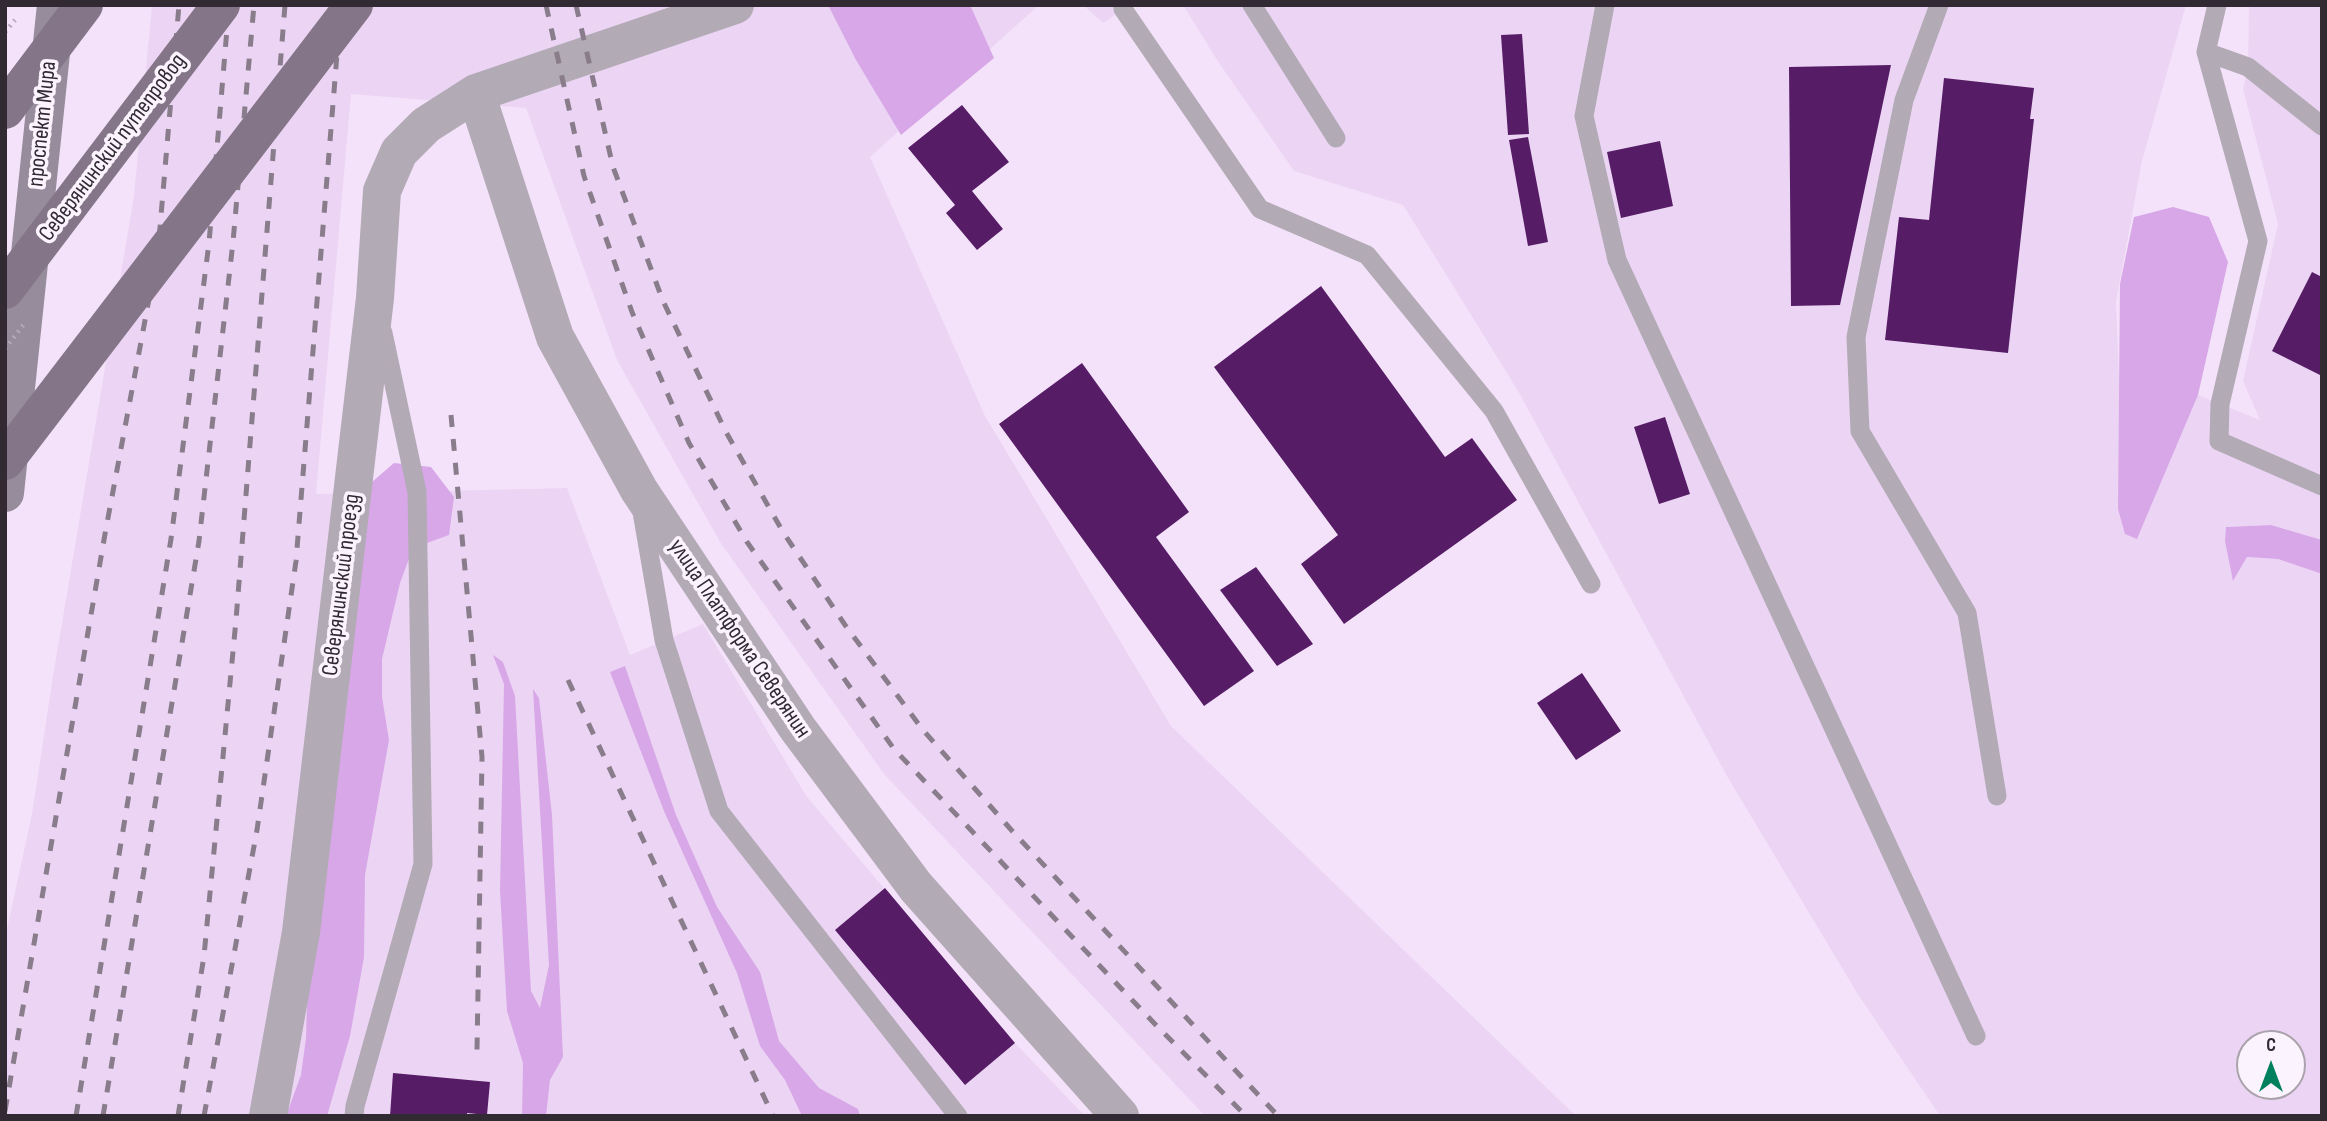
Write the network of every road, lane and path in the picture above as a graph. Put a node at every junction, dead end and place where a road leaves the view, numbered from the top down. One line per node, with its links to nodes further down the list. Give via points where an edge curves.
1 (56, 5): 21 (main road, проспект Мира)
2 (84, 5): 13 (main road, bridge)
3 (221, 5): 16 (main road, Северянинский путепровод, bridge)
4 (354, 5): 18 (main road, bridge)
5 (735, 5): 12 (street, Северянинский проезд)
6 (1123, 5): 22 (lane, via 1260,209 1367,255 1494,411)
7 (1252, 5): 15 (lane)
8 (1605, 5): 24 (lane, via 1584,117 1617,260)
9 (1939, 5): 23 (lane, via 1904,100 1856,337 1860,431 1967,613)
10 (2217, 5): 11 (lane)
11 (2206, 52): 14 (lane, via 2248,68); 19 (lane, via 2258,241 2220,404 2219,441)
12 (476, 93): 17 (street, Северянинский проезд, via 426,125 399,152 382,191); 20 (street, улица Платформа Северянин, via 555,337)
13 (5, 110)
14 (2322, 126)
15 (1336, 138)
16 (5, 290)
17 (375, 298): 25 (street, Северянинский проезд, via 301,932); 26 (lane, via 417,492 424,864)
18 (5, 461)
19 (2322, 486)
20 (639, 490): 27 (lane, via 664,640 719,811); 28 (street, улица Платформа Северянин, via 798,729 916,887)
21 (5, 493)
22 (1591, 584)
23 (1997, 796)
24 (1976, 1036)
25 (268, 1116)
26 (354, 1116)
27 (958, 1116)
28 (1120, 1116)

